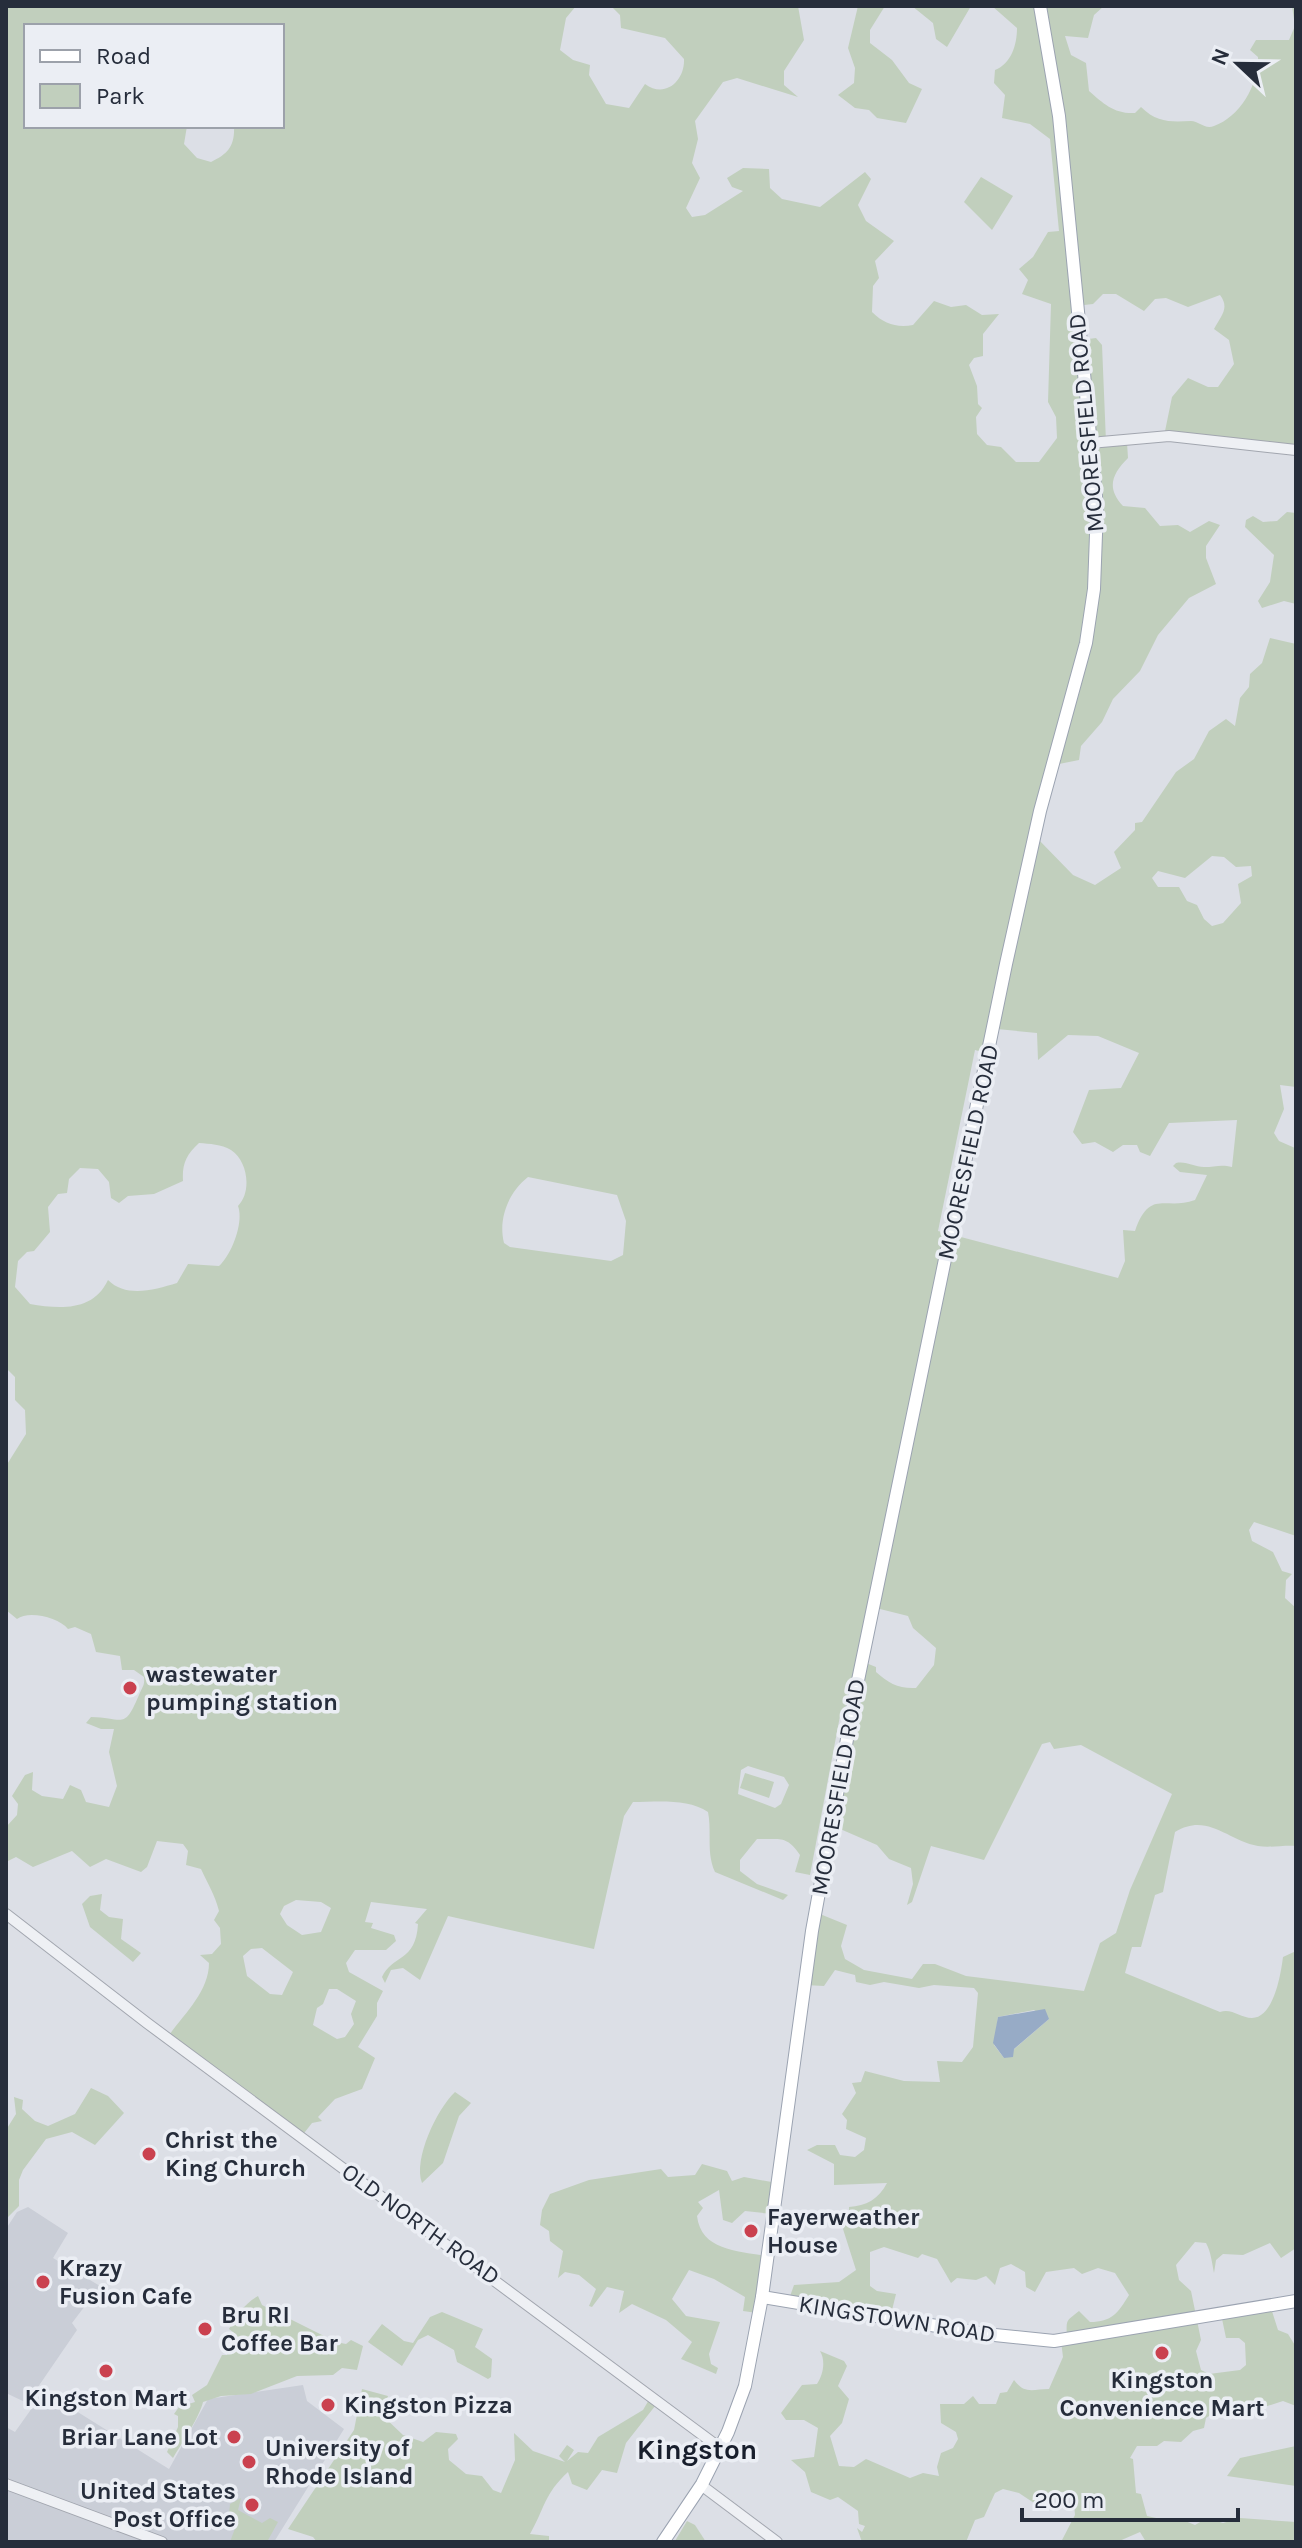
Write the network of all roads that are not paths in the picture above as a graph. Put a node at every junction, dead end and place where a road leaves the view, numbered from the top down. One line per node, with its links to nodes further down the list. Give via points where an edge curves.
1 (1040, 6): 2 (main road, MOORESFIELD ROAD, via 1059,116)
2 (1090, 443): 3 (street, via 1169,436); 5 (main road, MOORESFIELD ROAD, via 1098,547 1086,643 1040,811 1006,964 856,1690 812,1931)
3 (1296, 450)
4 (6, 1914): 7 (street, OLD NORTH ROAD)
5 (762, 2297): 6 (main road, KINGSTOWN ROAD, via 1054,2341); 7 (main road, via 745,2386)
6 (1296, 2301)
7 (720, 2448): 9 (main road)
8 (6, 2484): 10 (street)
9 (701, 2485): 11 (main road); 12 (street)
10 (162, 2542)
11 (663, 2542)
12 (777, 2542)

